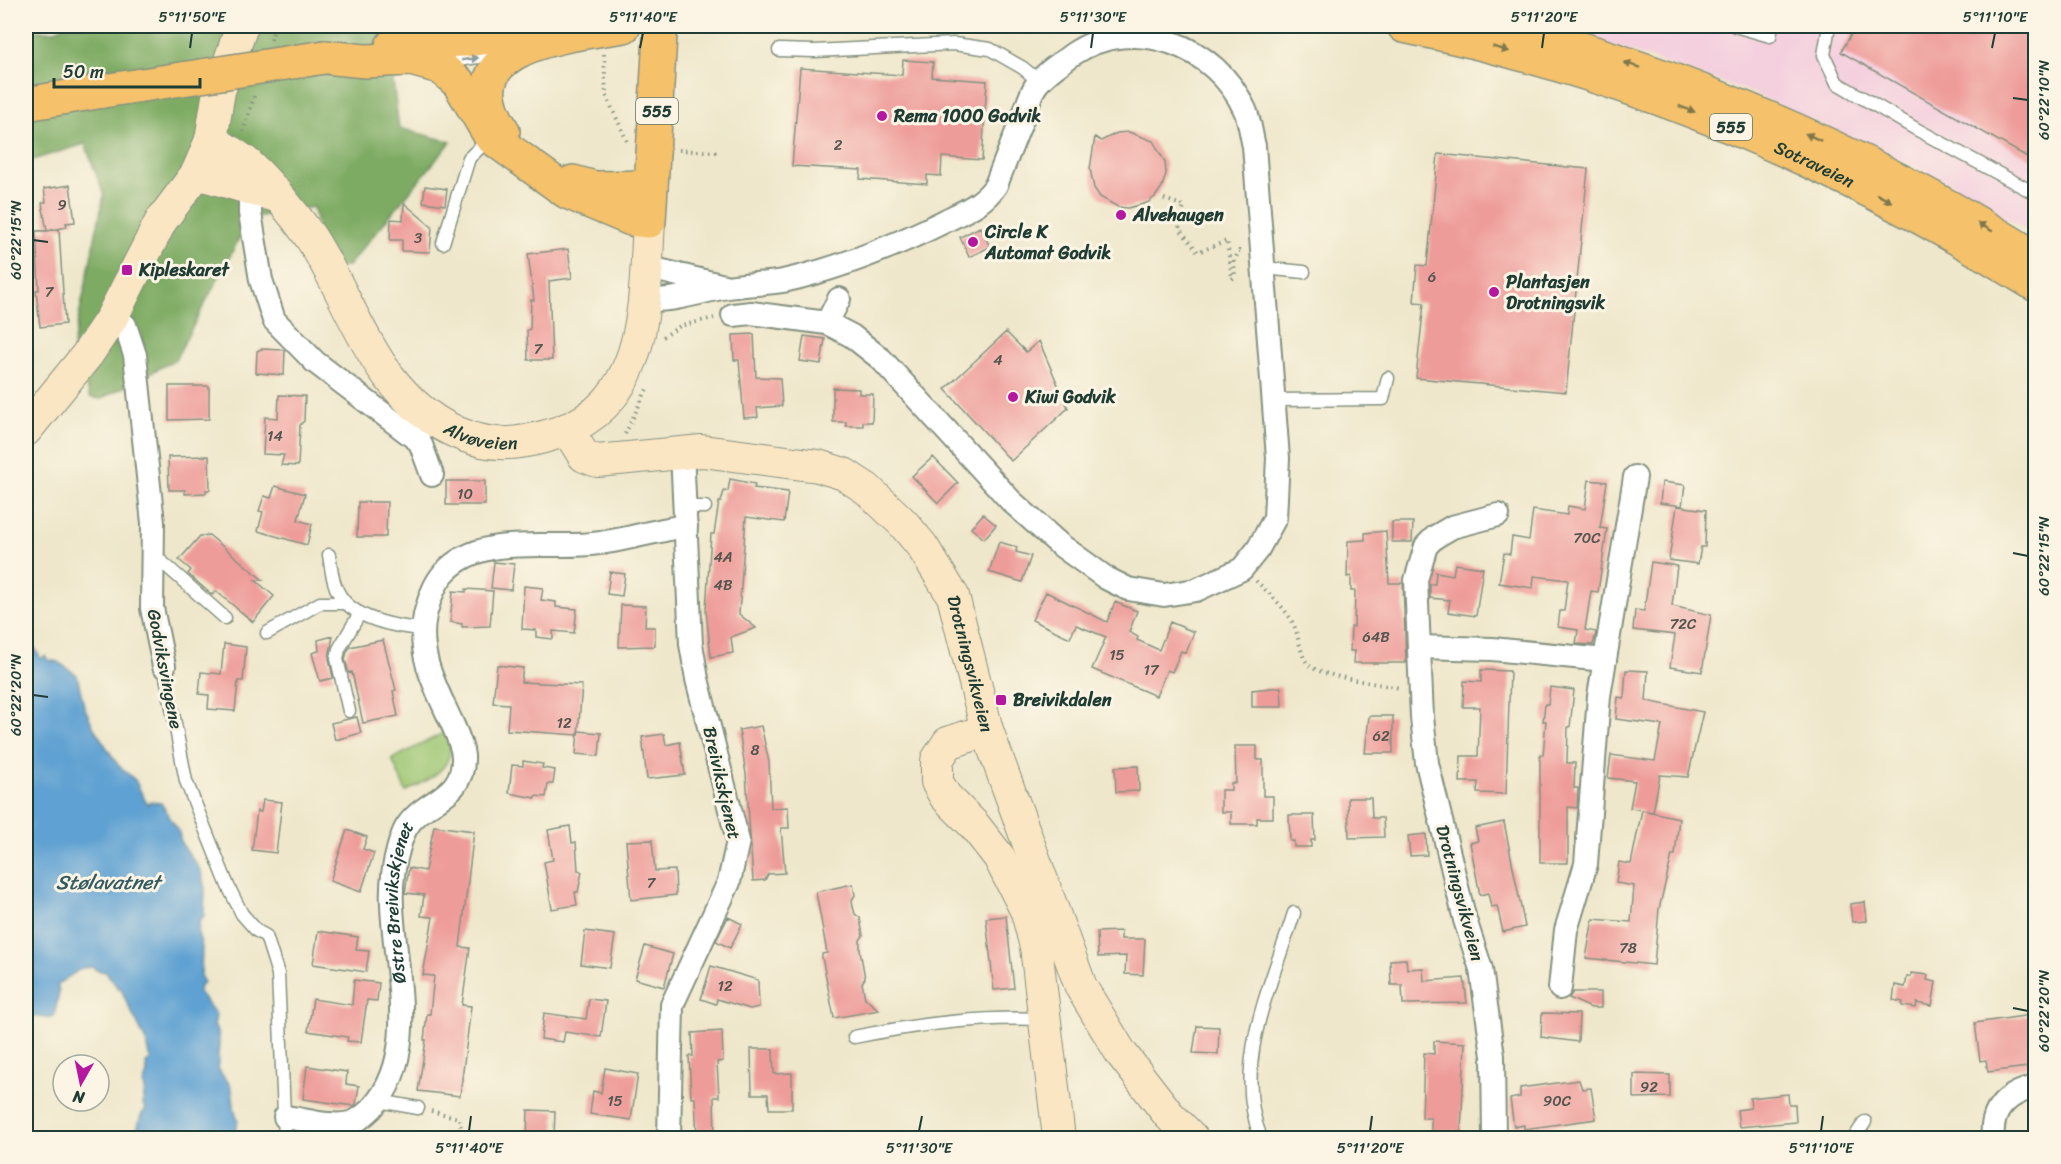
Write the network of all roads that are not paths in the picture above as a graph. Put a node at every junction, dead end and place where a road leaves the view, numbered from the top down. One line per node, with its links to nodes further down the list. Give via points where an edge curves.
1 (242, 26): 16 (main road, via 219,91)
2 (483, 26): 12 (highway, via 464,28)
3 (562, 26): 12 (highway)
4 (1404, 26): 29 (highway, Sotraveien / 555, one-way to 29, via 1548,62 1683,107 1892,202)
5 (1504, 26): 25 (highway, Sotraveien / 555, one-way to 5, via 1903,181 1793,128 1676,80)
6 (1735, 26): 7 (lane, via 1770,36)
7 (1772, 26)
8 (1829, 26): 22 (lane, via 1824,55 1837,83)
9 (660, 36): 21 (highway, 555)
10 (614, 37): 13 (highway, via 547,39)
11 (779, 50): 14 (lane, via 954,44 990,49)
12 (410, 52): 13 (lane, one-way to 13, via 450,62); 15 (highway, bridge, via 325,57); 17 (highway, via 440,67 459,83)
13 (512, 52): 17 (highway, via 496,71 490,91 492,110)
14 (1040, 82): 27 (street, via 1085,46 1134,35 1162,38 1188,48 1211,64 1233,88 1246,112 1254,146); 30 (street, via 996,185 981,202 899,244 853,262 782,281)
15 (26, 104)
16 (211, 140): 18 (main road); 20 (main road, Alvøveien, via 248,164)
17 (504, 141): 19 (highway); 24 (lane, via 469,158)
18 (197, 173): 20 (main road, Alvøveien); 34 (main road, via 161,221)
19 (545, 175): 21 (highway, via 596,188); 23 (highway, via 567,192 591,203 631,219)
20 (262, 187): 38 (main road, Alvøveien, via 295,215 313,241 369,349 392,384 424,414 458,434 499,444 531,442); 41 (street, Alvøveien, via 250,213 261,280 274,320 315,362 420,442)
21 (651, 187): 23 (highway, 555)
22 (2036, 194)
23 (649, 221): 26 (main road, Alvøveien)
24 (442, 243)
25 (2036, 258)
26 (646, 267): 30 (street); 31 (main road, Alvøveien)
27 (1263, 268): 28 (lane); 37 (street)
28 (1304, 272)
29 (2036, 285)
30 (729, 287): 31 (street, via 677,298)
31 (643, 299): 38 (main road, Alvøveien, via 633,358 620,384 591,416)
32 (839, 299): 35 (street)
33 (733, 315): 35 (street, via 751,313)
34 (111, 319): 39 (main road); 45 (street, Godviksvingene, via 125,325 135,355 153,523)
35 (827, 323): 37 (street, via 852,336 881,359 1011,501 1059,544 1128,589 1164,595 1196,590 1242,569 1258,549 1275,518)
36 (1388, 378): 37 (lane, via 1383,399)
37 (1275, 400)
38 (567, 429): 40 (main road, Drotningsvikveien, via 584,456 597,461)
39 (26, 430)
40 (682, 452): 43 (street, Breivikskjenet); 56 (main road, Drotningsvikveien, via 818,466 843,474 867,489 903,523 946,583)
41 (432, 475)
42 (1635, 477): 53 (street)
43 (692, 513): 50 (street, Østre Breivikskjenet, via 598,544 496,547 474,552 443,573 433,589); 68 (street, Breivikskjenet, via 691,645 738,841 729,882 672,1005)
44 (1498, 515): 52 (street, Drotningsvikveien, via 1452,526 1426,546 1416,580)
45 (152, 553): 49 (lane); 54 (street, Godviksvingene, via 152,608)
46 (329, 555): 47 (lane, via 337,592)
47 (346, 603): 48 (lane); 51 (lane, via 320,603)
48 (360, 613): 50 (lane, via 386,623); 55 (lane, via 337,659)
49 (225, 618)
50 (422, 629): 63 (street, Østre Breivikskjenet, via 431,679 463,753 463,772 457,784 406,827 393,869 391,902 401,1025 398,1052)
51 (267, 633)
52 (1419, 647): 53 (street, via 1492,649); 71 (street, Drotningsvikveien, via 1427,763 1486,1000 1493,1056)
53 (1605, 660): 59 (street, via 1586,864 1566,930)
54 (164, 666): 58 (lane, Godviksvingene, via 186,781 242,914)
55 (349, 711)
56 (987, 730): 60 (main road, via 952,741 942,750 937,760 937,782 945,796 989,842 1021,896 1032,930); 67 (main road, Drotningsvikveien, via 1090,1005 1121,1053)
57 (1294, 913): 70 (lane, via 1252,1047 1252,1117)
58 (266, 936): 66 (lane, Østre Breivikskjenet, via 278,974)
59 (1560, 988)
60 (1045, 1019): 61 (lane, via 990,1017); 69 (main road)
61 (854, 1037)
62 (2036, 1087): 73 (street, via 2002,1103 1992,1127)
63 (379, 1101): 64 (lane); 66 (street, Østre Breivikskjenet, via 366,1115 349,1123)
64 (418, 1108)
65 (1865, 1122): 72 (lane)
66 (285, 1127)
67 (1188, 1137)
68 (669, 1138)
69 (1059, 1138)
70 (1261, 1138)
71 (1494, 1138)
72 (1854, 1138)
73 (1993, 1138)

